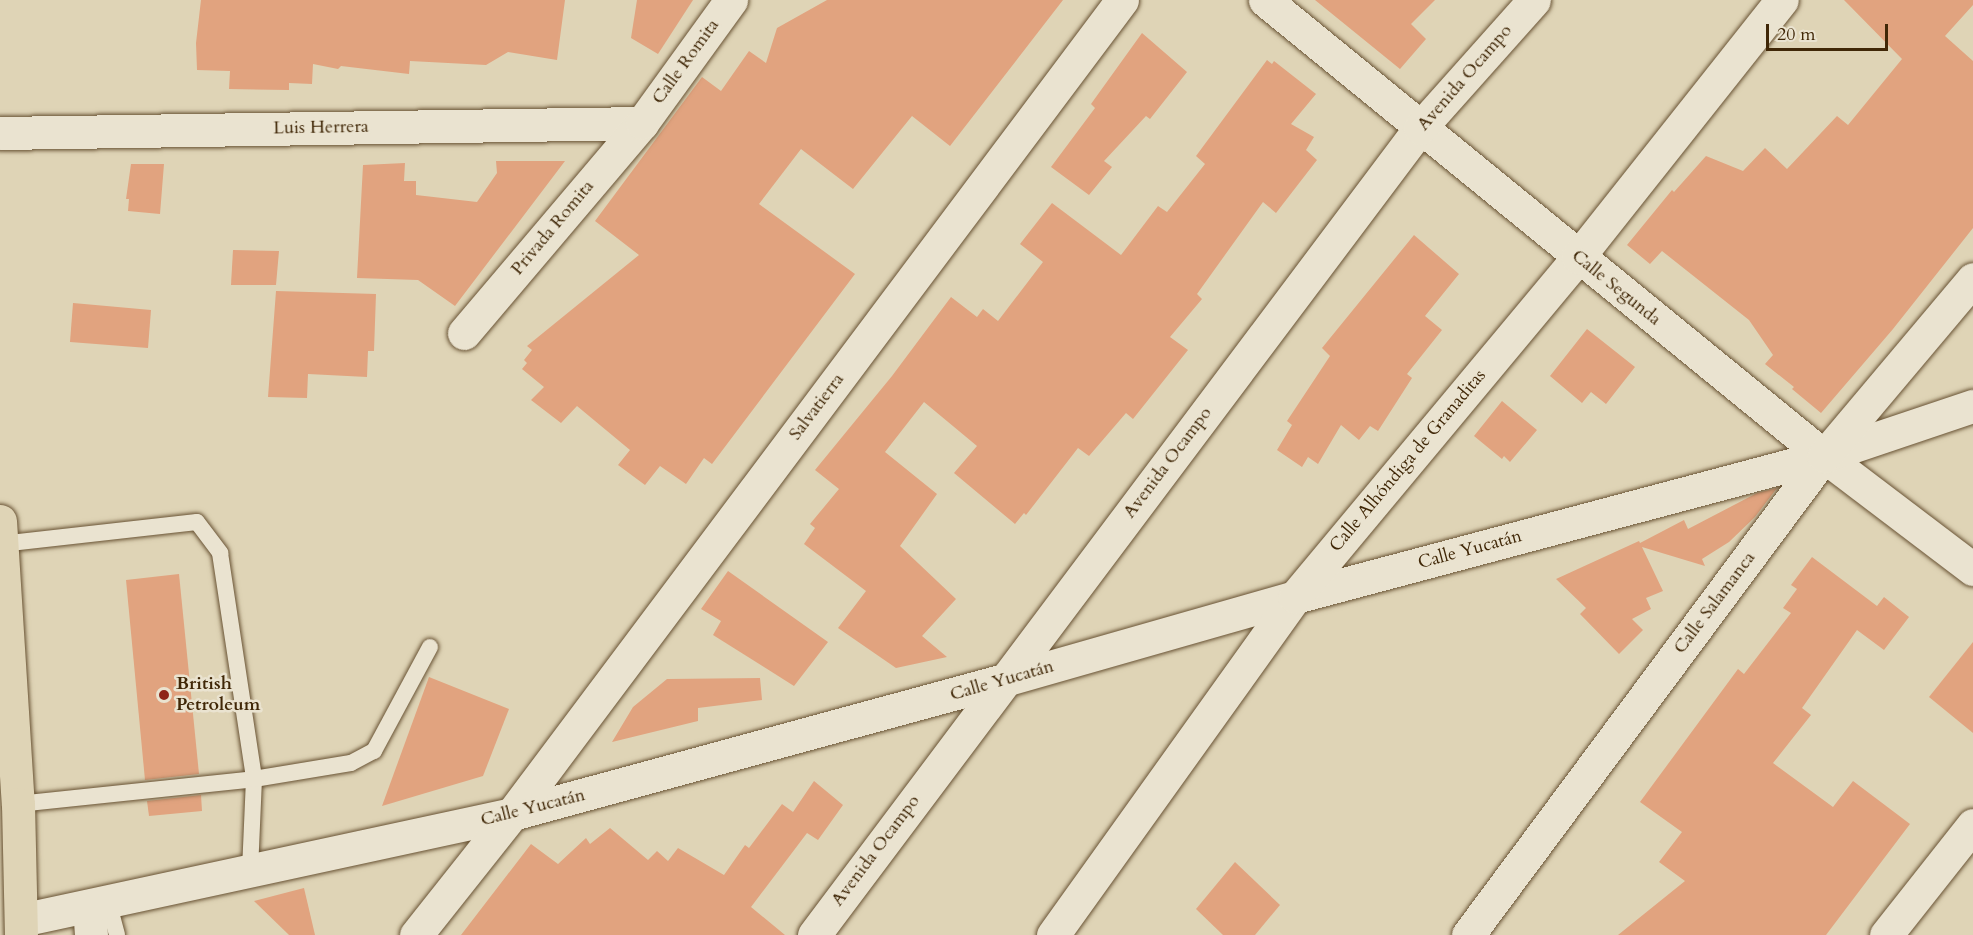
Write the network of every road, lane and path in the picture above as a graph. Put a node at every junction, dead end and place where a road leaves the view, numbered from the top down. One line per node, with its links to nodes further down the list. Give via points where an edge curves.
1 (731, 0): 6 (street, Calle Romita)
2 (1122, 0): 21 (street, Salvatierra)
3 (1265, 0): 7 (street, Calle Segunda)
4 (1534, 0): 7 (street, Avenida Ocampo)
5 (1782, 0): 9 (street, Calle Alhóndiga de Granaditas)
6 (642, 123): 8 (street, Luis Herrera); 11 (street, Privada Romita)
7 (1420, 128): 9 (street, Calle Segunda); 18 (street, Avenida Ocampo)
8 (0, 133)
9 (1578, 257): 13 (street, Calle Segunda); 16 (street, Calle Alhóndiga de Granaditas)
10 (1973, 279): 13 (street, Calle Salamanca)
11 (464, 333)
12 (1973, 406): 13 (street, Calle Yucatán)
13 (1824, 456): 15 (street, Calle Segunda); 16 (street, Calle Yucatán); 30 (street, Calle Salamanca)
14 (1, 533): 19 (lane, via 196,522 220,553); 20 (main road)
15 (1973, 569)
16 (1295, 597): 18 (street, Calle Yucatán); 29 (street, Calle Alhóndiga de Granaditas)
17 (430, 646): 19 (lane, via 374,751 351,763)
18 (1004, 681): 21 (street, Calle Yucatán); 28 (street, Avenida Ocampo)
19 (254, 779): 20 (lane); 23 (lane)
20 (18, 804): 25 (main road)
21 (512, 814): 23 (street, Calle Yucatán); 27 (street, Salvatierra)
22 (1973, 825): 31 (street)
23 (250, 871): 24 (street, Calle Yucatán)
24 (96, 914): 25 (street, Calle Yucatán); 26 (lane)
25 (21, 927)
26 (117, 935)
27 (416, 935)
28 (814, 935)
29 (1053, 935)
30 (1468, 935)
31 (1886, 935)

